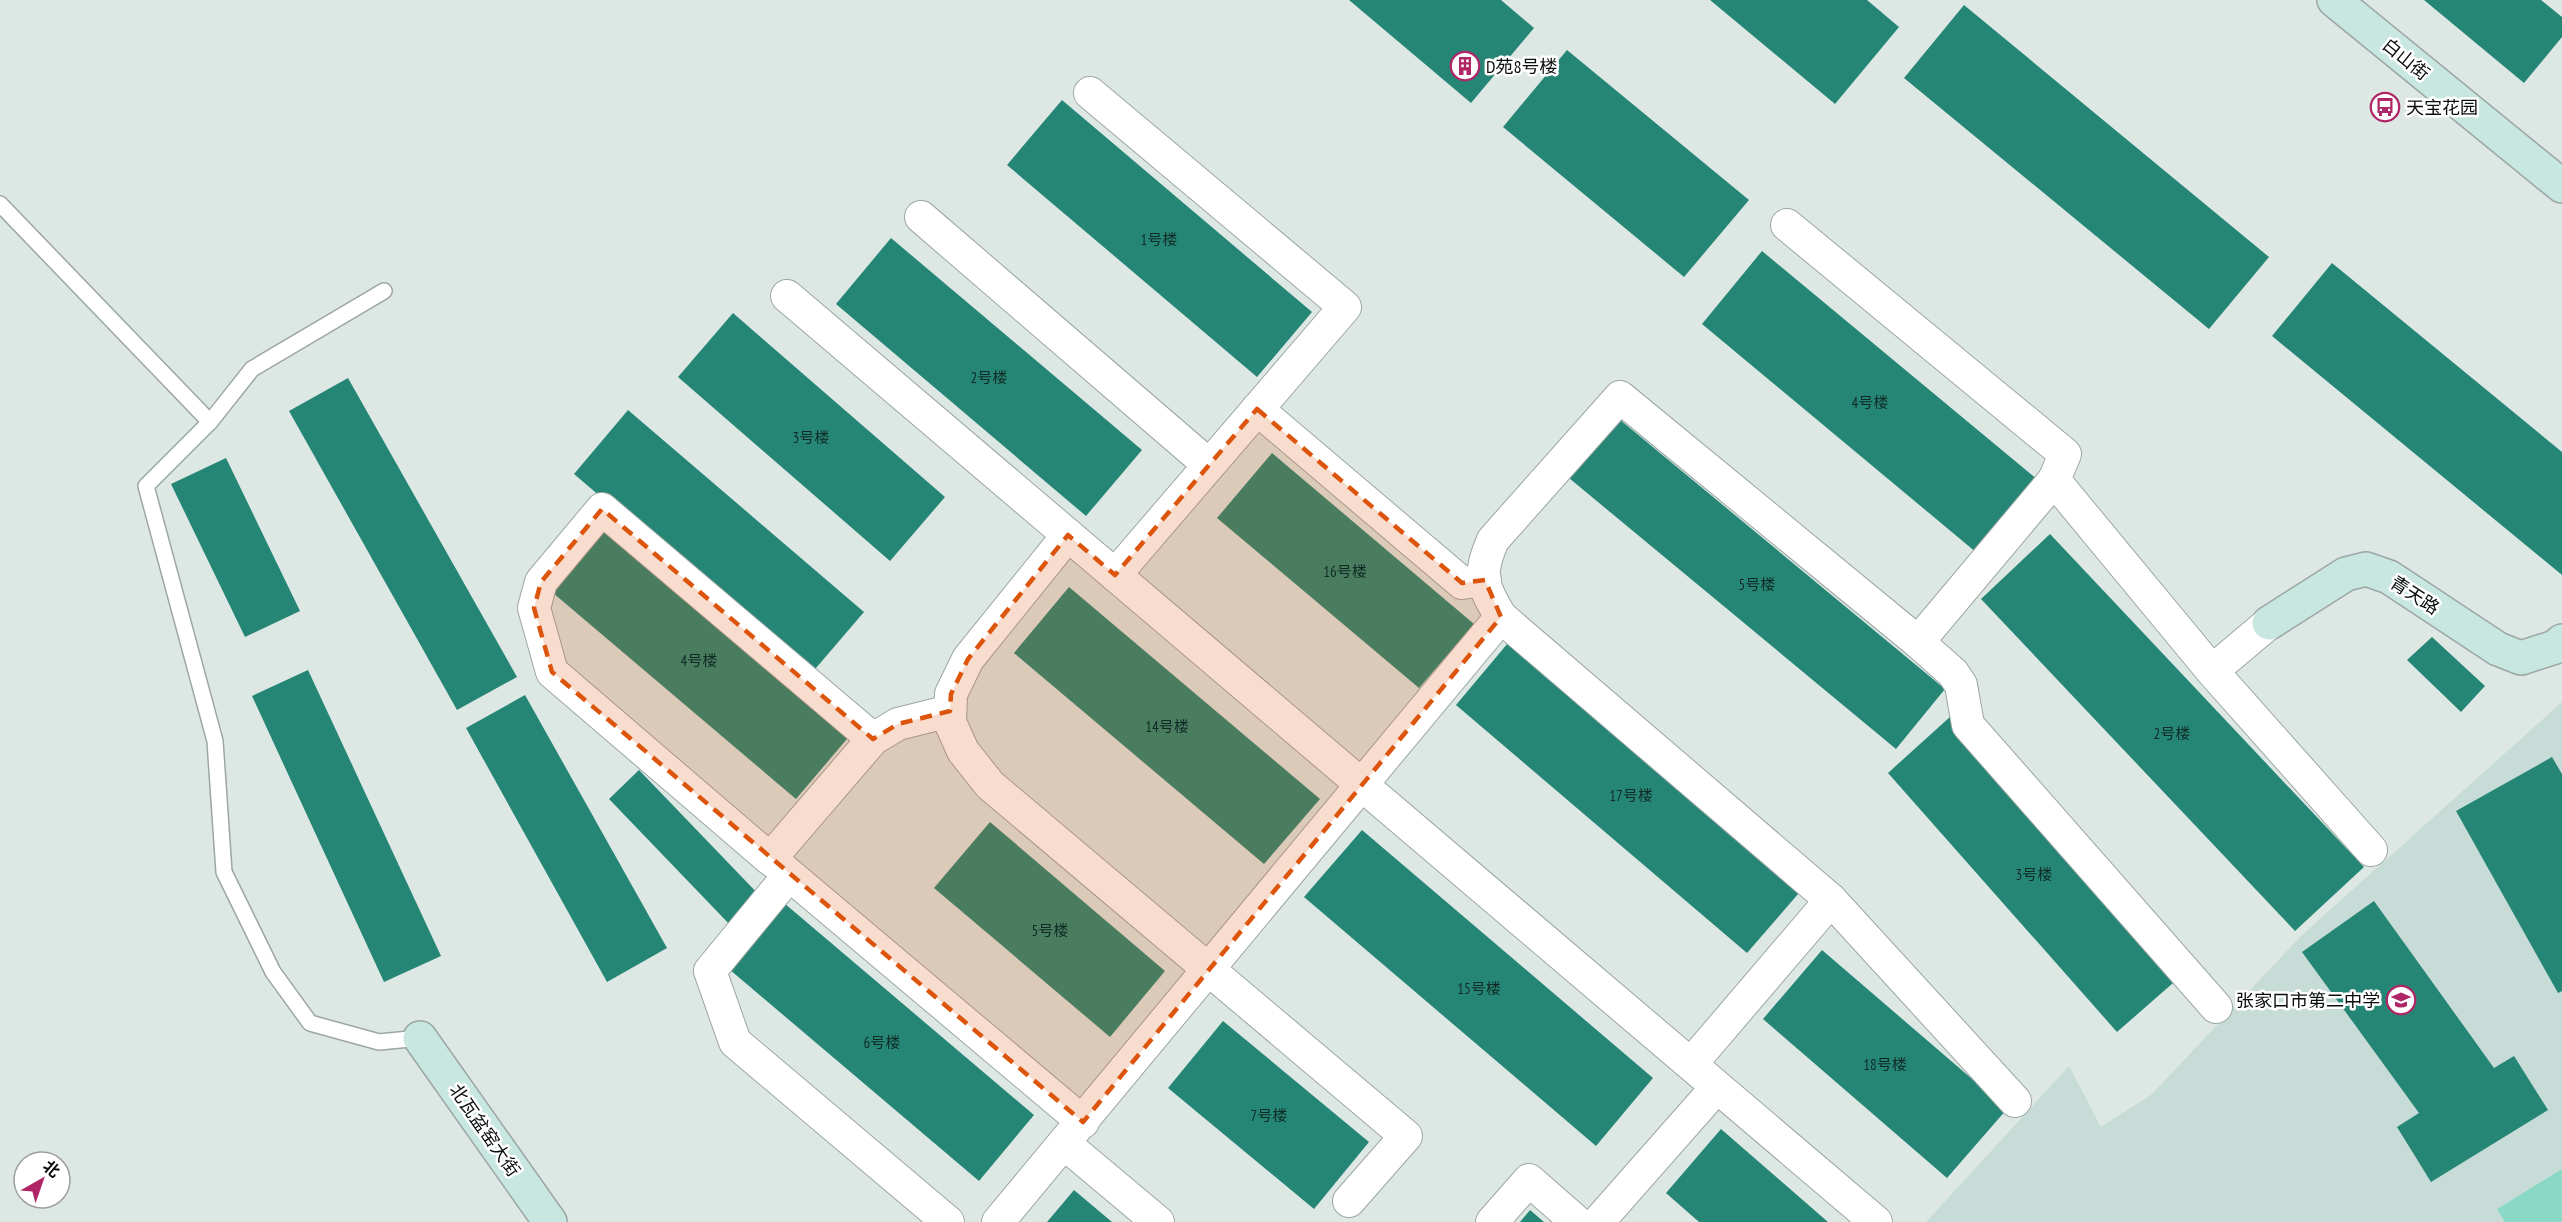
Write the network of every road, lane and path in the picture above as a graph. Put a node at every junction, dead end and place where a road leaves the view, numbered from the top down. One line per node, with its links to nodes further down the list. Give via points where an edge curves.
1 (2334, 0): 3 (street, 白山街)
2 (1090, 93): 9 (street, via 1345,307)
3 (2562, 186)
4 (0, 204): 10 (lane)
5 (921, 217): 11 (street)
6 (1787, 225): 12 (street, via 2065,454)
7 (384, 291): 10 (lane, via 252,369)
8 (787, 296): 13 (street)
9 (1257, 409): 11 (street); 15 (street, via 1462,583)
10 (210, 422): 29 (lane, via 146,486 215,741 224,872 273,972 310,1023 379,1042)
11 (1209, 465): 14 (street)
12 (2054, 480): 19 (street); 20 (street)
13 (1068, 535): 14 (street); 21 (street, via 968,659 951,694)
14 (1115, 575): 23 (street)
15 (1485, 580): 16 (street, via 1488,596); 19 (street, via 1482,566 1493,540 1620,397)
16 (1501, 617): 23 (street); 26 (street)
17 (2269, 623): 18 (street, 青天路, via 2346,574 2366,569 2389,577 2498,649 2521,658); 20 (street)
18 (2562, 641)
19 (1918, 642): 28 (street, via 1961,685 1968,725)
20 (2212, 671): 24 (street)
21 (950, 711): 22 (street, via 898,724); 27 (street, via 950,722 963,752 990,785)
22 (873, 739): 25 (street); 25 (street, via 602,509 541,582 534,608 552,672)
23 (1362, 785): 27 (street); 30 (street)
24 (2372, 850)
25 (780, 867): 33 (street); 36 (street, via 710,971 735,1042)
26 (1831, 900): 30 (street); 32 (street)
27 (1208, 971): 33 (street); 34 (street, via 1406,1136)
28 (2216, 1007)
29 (420, 1038): 35 (street, 北瓦盆窑大街)
30 (1691, 1064): 31 (street)
31 (1717, 1087): 41 (street); 42 (street)
32 (2015, 1101)
33 (1074, 1133): 37 (street); 38 (street)
34 (1348, 1202)
35 (550, 1222)
36 (948, 1222)
37 (998, 1222)
38 (1158, 1222)
39 (1492, 1222): 40 (street, via 1529,1180)
40 (1577, 1222)
41 (1598, 1222)
42 (1876, 1222)

